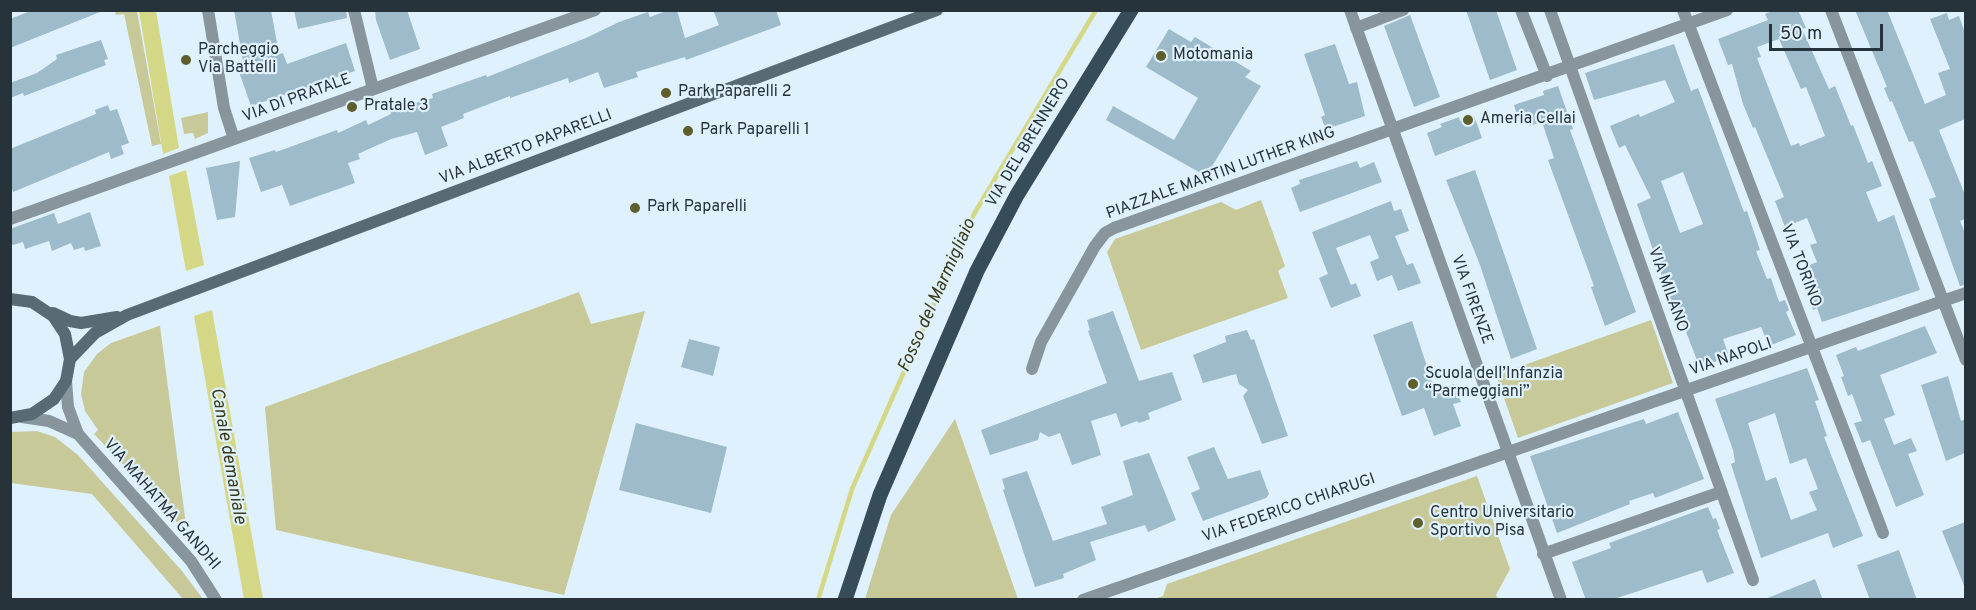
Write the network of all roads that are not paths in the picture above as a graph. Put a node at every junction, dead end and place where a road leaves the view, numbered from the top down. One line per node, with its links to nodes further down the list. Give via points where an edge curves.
1 (208, 10): 19 (street, via 224,108)
2 (354, 10): 17 (street)
3 (595, 10): 17 (street, VIA DI PRATALE)
4 (937, 10): 25 (main road, VIA ALBERTO PAPARELLI)
5 (1131, 10): 40 (main road, VIA DEL BRENNERO, via 1017,195 968,290 880,495)
6 (1350, 10): 14 (street, VIA FIRENZE)
7 (1403, 10): 14 (street)
8 (1521, 10): 16 (street)
9 (1550, 10): 15 (street, VIA MILANO)
10 (1683, 10): 13 (street, VIA TORINO)
11 (1727, 10): 13 (street, PIAZZALE MARTIN LUTHER KING)
12 (1831, 10): 23 (street)
13 (1689, 24): 15 (street, PIAZZALE MARTIN LUTHER KING); 26 (street, VIA TORINO)
14 (1356, 28): 18 (street, VIA FIRENZE)
15 (1571, 67): 16 (street, PIAZZALE MARTIN LUTHER KING); 31 (street, VIA MILANO)
16 (1546, 76): 18 (street, PIAZZALE MARTIN LUTHER KING)
17 (373, 89): 19 (street, VIA DI PRATALE)
18 (1392, 129): 29 (street, PIAZZALE MARTIN LUTHER KING, via 1105,233 1041,342); 34 (street, VIA FIRENZE)
19 (234, 139): 20 (street, VIA DI PRATALE)
20 (10, 219)
21 (1965, 293): 23 (street, VIA NAPOLI)
22 (10, 298): 24 (main road, VIA ALBERTO PAPARELLI)
23 (1943, 302): 26 (street, VIA NAPOLI); 28 (street)
24 (40, 306): 25 (main road, VIA ALBERTO PAPARELLI, via 81,323); 27 (main road, via 63,330)
25 (127, 315): 27 (main road, VIA ALBERTO PAPARELLI, via 95,333)
26 (1814, 346): 31 (street, VIA NAPOLI); 36 (street, VIA TORINO)
27 (70, 359): 30 (main road)
28 (1965, 360)
29 (1032, 369)
30 (66, 381): 32 (main road, via 46,406); 33 (street, VIA MAHATMA GANDHI, via 68,407)
31 (1686, 391): 34 (street, VIA NAPOLI); 35 (street, VIA MILANO)
32 (16, 418): 33 (street, VIA MAHATMA GANDHI, via 49,421)
33 (78, 434): 39 (street, VIA MAHATMA GANDHI, via 191,561)
34 (1507, 453): 37 (street, VIA FIRENZE); 41 (street, VIA FEDERICO CHIARUGI)
35 (1721, 492): 37 (street); 38 (street, VIA MILANO)
36 (1883, 533)
37 (1544, 554): 42 (street, VIA FIRENZE)
38 (1753, 580)
39 (216, 600)
40 (845, 600)
41 (1083, 600)
42 (1561, 600)

